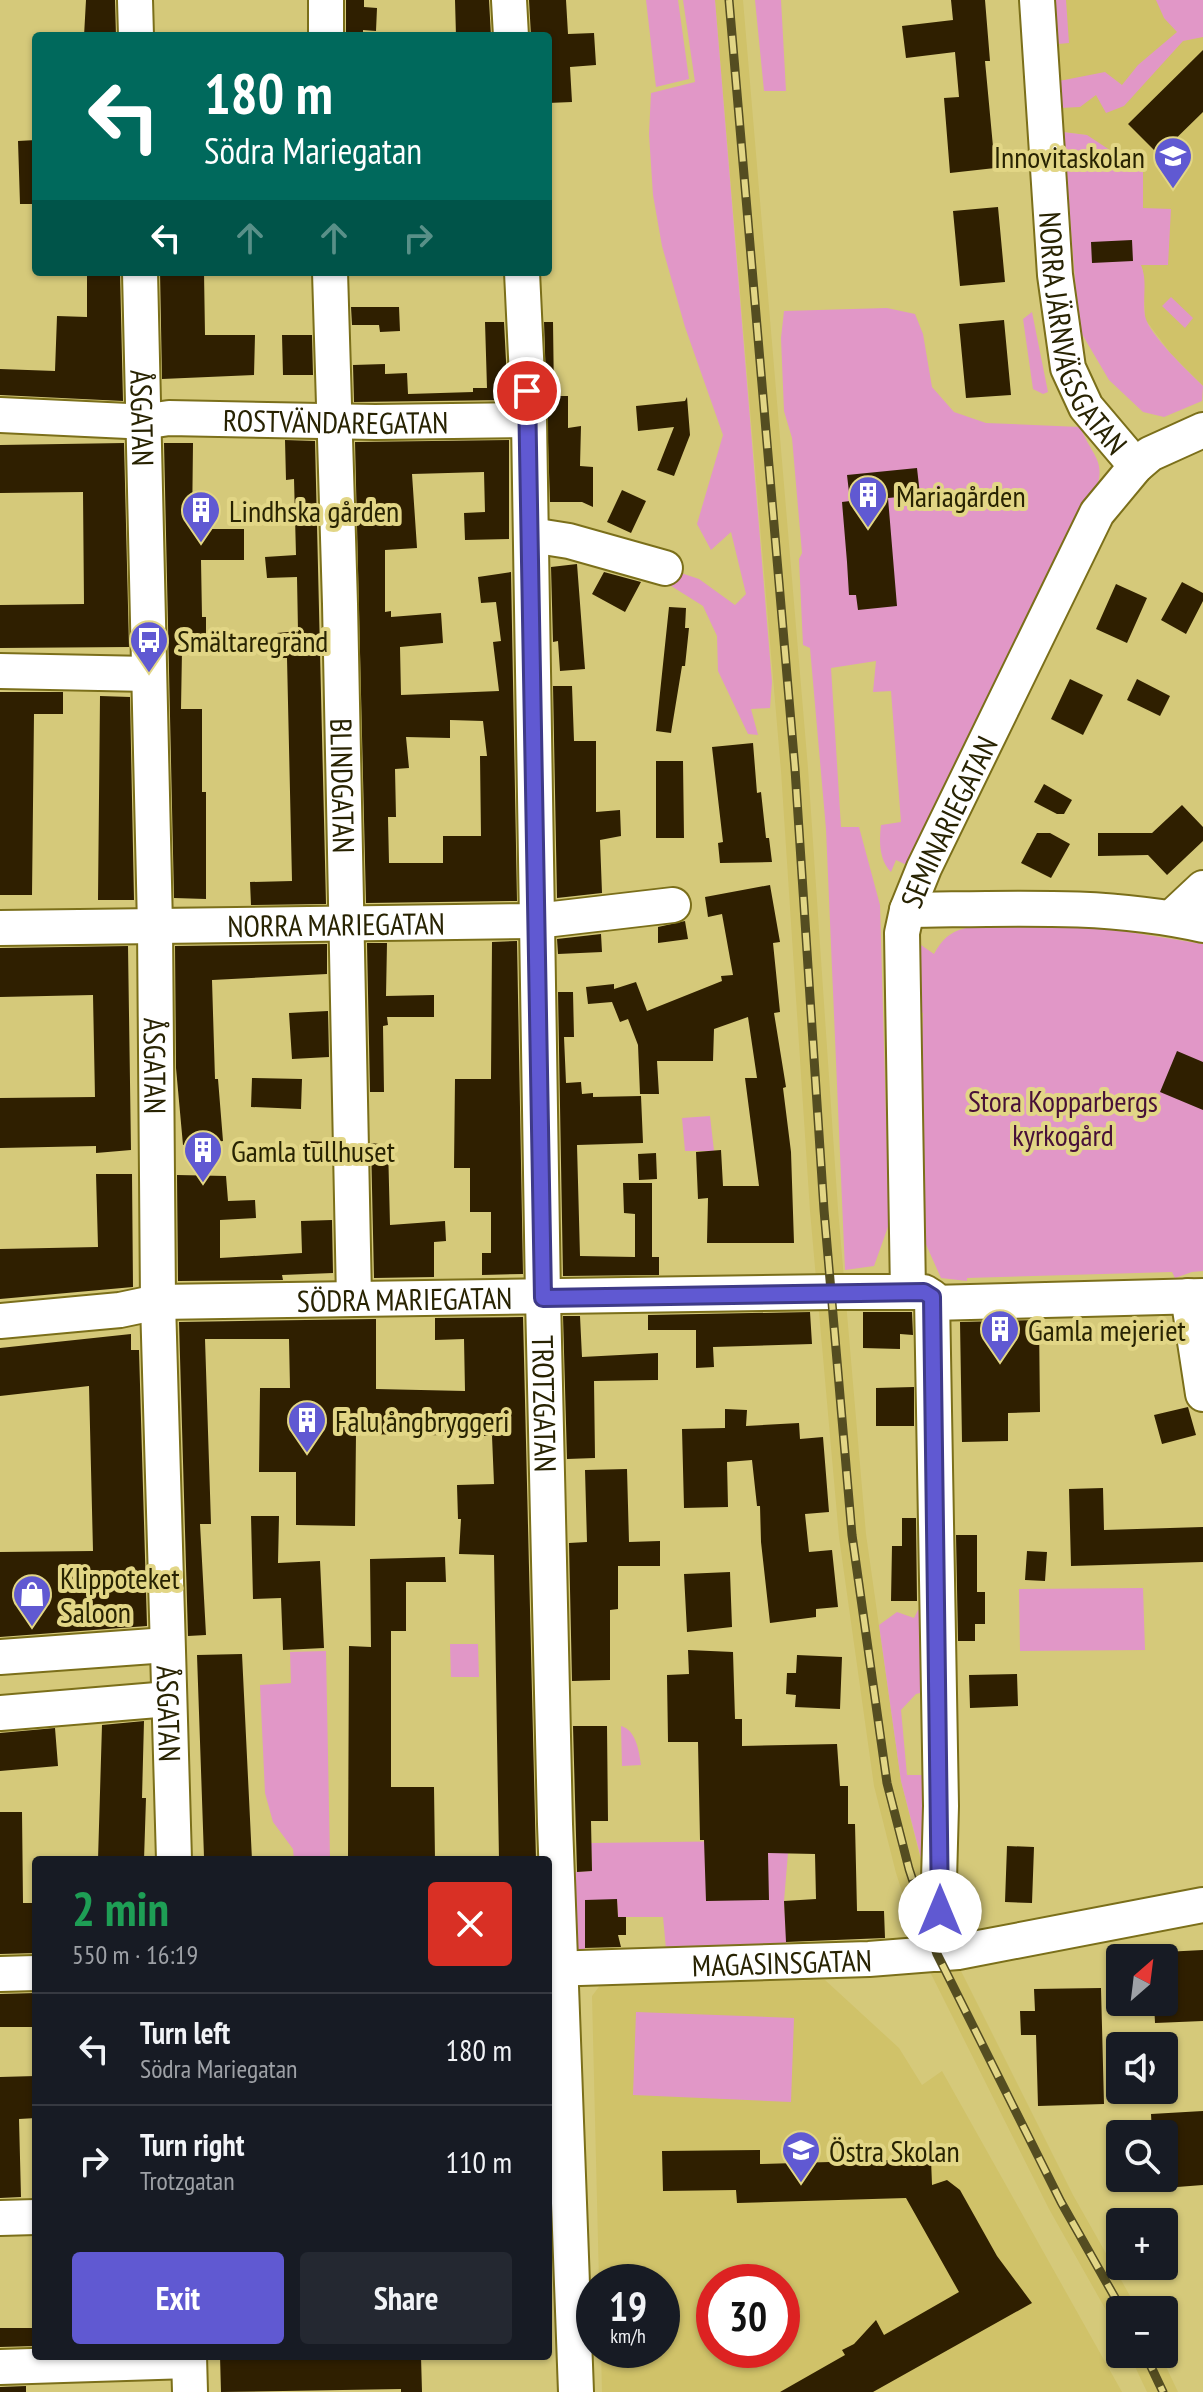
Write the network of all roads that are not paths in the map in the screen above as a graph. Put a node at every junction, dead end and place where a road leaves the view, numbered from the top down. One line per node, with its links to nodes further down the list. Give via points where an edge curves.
1 (135, 0): 5 (street)
2 (326, 0): 6 (street)
3 (509, 0): 7 (street)
4 (1037, 0): 16 (street, NORRA JÄRNVÄGSGATAN, via 1055,275 1068,368 1086,407)
5 (136, 32)
6 (326, 32)
7 (511, 32)
8 (140, 276): 13 (street, ÅSGATAN)
9 (330, 276): 14 (street, BLINDGATAN)
10 (522, 276): 12 (street, TROTZGATAN)
11 (0, 415): 13 (street, ROSTVÄNDAREGATAN)
12 (529, 420): 14 (street, ROSTVÄNDAREGATAN); 17 (street, TROTZGATAN)
13 (135, 421): 14 (street, ROSTVÄNDAREGATAN); 20 (street, ÅSGATAN)
14 (336, 422): 26 (street, BLINDGATAN)
15 (1203, 430): 16 (street, SEMINARIEGATAN)
16 (1136, 466): 23 (street, SEMINARIEGATAN, via 1085,534)
17 (531, 535): 18 (street); 24 (street, TROTZGATAN)
18 (665, 568)
19 (0, 671): 20 (street)
20 (149, 674): 27 (street, ÅSGATAN)
21 (1203, 888): 25 (street)
22 (673, 905): 24 (street, NORRA MARIEGATAN)
23 (907, 910): 25 (street, via 1035,908); 31 (street, SEMINARIEGATAN, via 902,933)
24 (536, 921): 26 (street, NORRA MARIEGATAN); 30 (street, TROTZGATAN)
25 (1187, 921)
26 (346, 924): 27 (street, NORRA MARIEGATAN); 32 (street, BLINDGATAN)
27 (155, 926): 28 (street, NORRA MARIEGATAN); 33 (street, ÅSGATAN)
28 (0, 928)
29 (1196, 1296): 31 (street, SÖDRA MARIEGATAN); 35 (street)
30 (543, 1298): 31 (street, SÖDRA MARIEGATAN); 32 (street, SÖDRA MARIEGATAN); 43 (street, TROTZGATAN)
31 (920, 1298): 42 (street, SEMINARIEGATAN, via 941,1806)
32 (354, 1299): 33 (street, SÖDRA MARIEGATAN)
33 (143, 1306): 34 (street, SÖDRA MARIEGATAN); 36 (street, ÅSGATAN)
34 (0, 1321)
35 (1203, 1394)
36 (167, 1645): 37 (street); 38 (street, ÅSGATAN)
37 (0, 1657)
38 (169, 1699): 39 (street); 40 (street, ÅSGATAN)
39 (0, 1713)
40 (174, 1856)
41 (1203, 1905): 42 (street, MAGASINSGATAN)
42 (937, 1954): 43 (street, MAGASINSGATAN)
43 (555, 1969): 50 (street, TROTZGATAN)
44 (32, 1973): 45 (street)
45 (0, 1974)
46 (32, 2217): 47 (street)
47 (0, 2218)
48 (0, 2367): 49 (street); 49 (street, via 122,2362)
49 (190, 2370)
50 (576, 2392)

